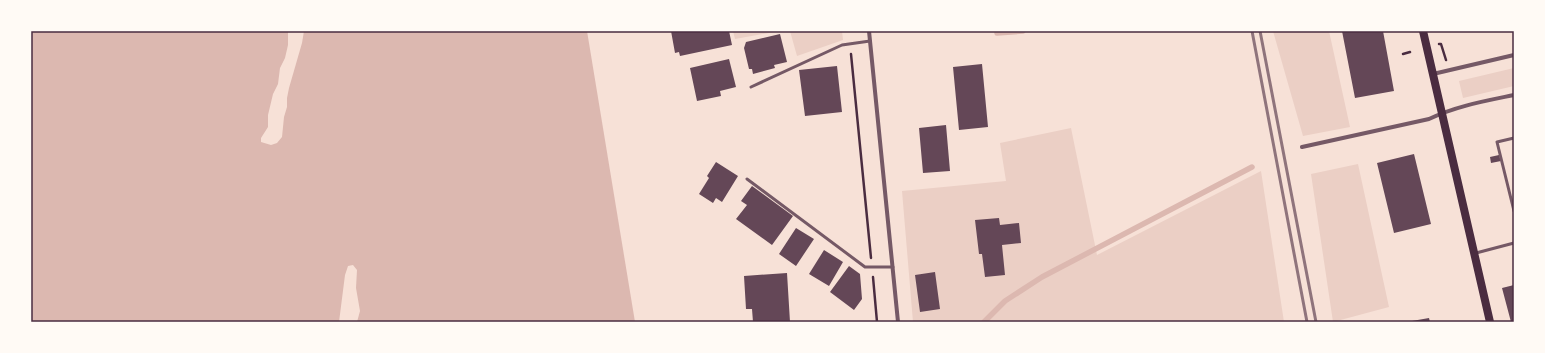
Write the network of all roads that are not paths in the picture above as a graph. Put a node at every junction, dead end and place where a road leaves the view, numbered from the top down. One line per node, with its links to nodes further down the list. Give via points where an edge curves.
1 (869, 31): 3 (street)
2 (1423, 31): 5 (main road)
3 (870, 41): 6 (lane, via 842,45); 15 (street)
4 (1514, 55): 5 (street)
5 (1433, 74): 8 (main road)
6 (751, 87)
7 (1514, 95): 8 (street)
8 (1441, 113): 10 (street, via 1429,119); 14 (main road)
9 (1514, 138): 12 (lane, via 1497,142)
10 (1302, 147)
11 (747, 179): 15 (lane, via 865,267)
12 (1514, 211)
13 (1514, 243): 14 (lane)
14 (1474, 254): 17 (main road)
15 (893, 267): 16 (street)
16 (898, 322)
17 (1490, 322)

